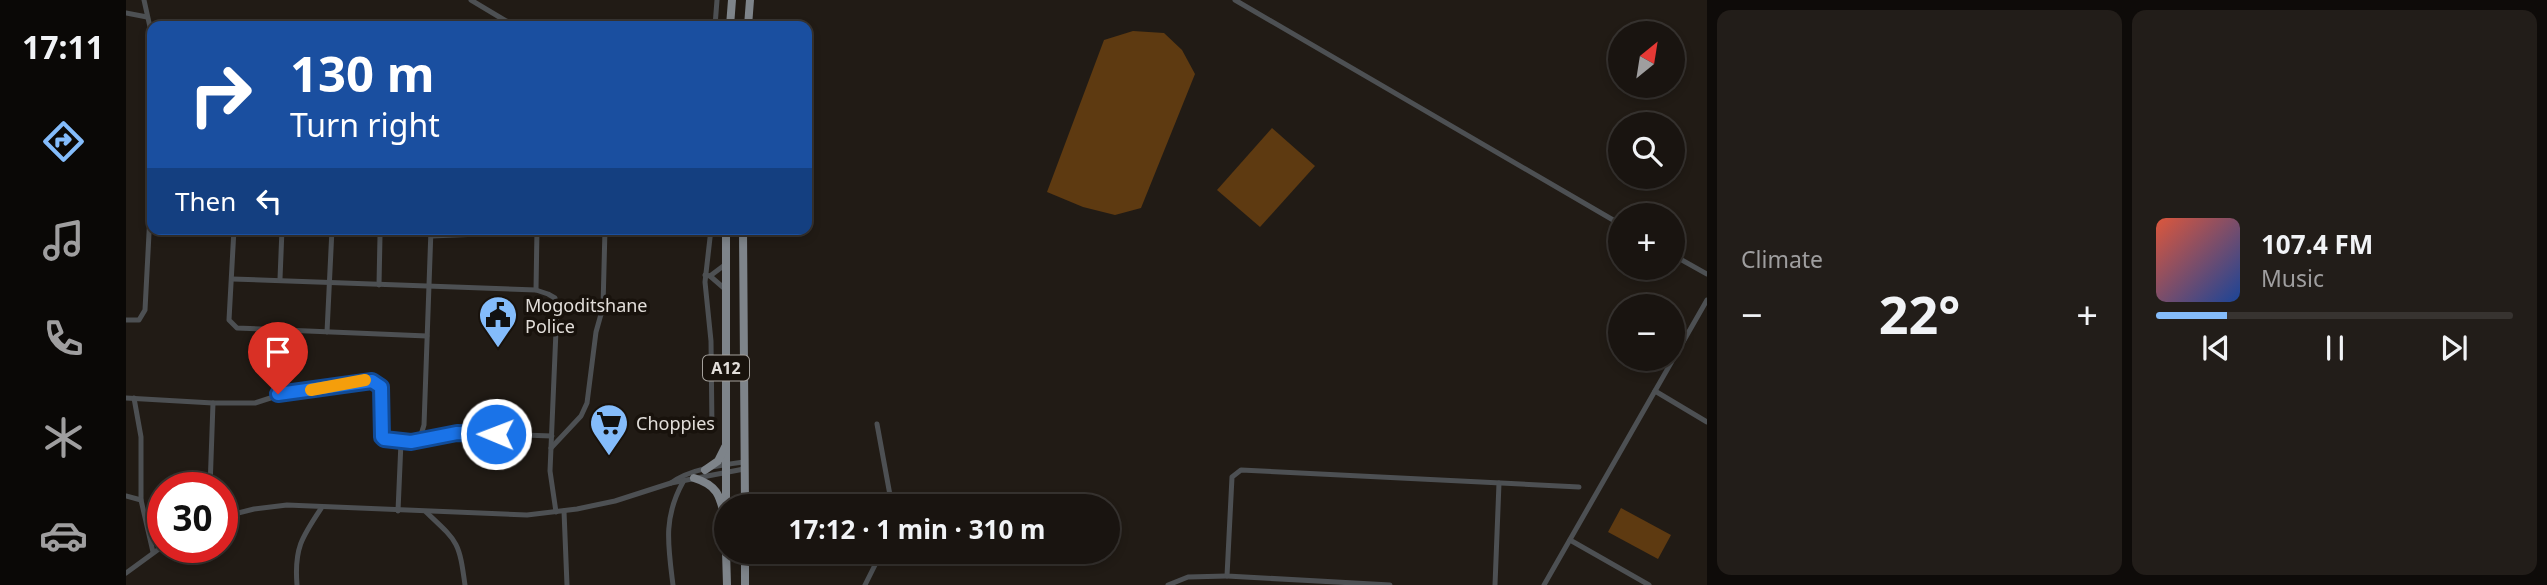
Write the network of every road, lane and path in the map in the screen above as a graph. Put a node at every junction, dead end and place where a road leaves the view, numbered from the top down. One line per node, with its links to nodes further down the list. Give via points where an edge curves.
1 (144, 0): 8 (street)
2 (471, 0): 10 (street)
3 (717, 0): 11 (street)
4 (732, 0): 12 (main road)
5 (750, 0): 13 (main road)
6 (1235, 0): 14 (street)
7 (126, 13): 8 (street)
8 (147, 17): 9 (street)
9 (148, 21)
10 (506, 21)
11 (715, 21)
12 (730, 21)
13 (748, 21)
14 (1608, 218)
15 (148, 235): 38 (street, via 146,302 139,320)
16 (234, 235): 30 (street)
17 (282, 235): 31 (street)
18 (332, 235): 32 (street)
19 (431, 235): 34 (street)
20 (537, 235): 36 (street)
21 (605, 235): 52 (street, via 603,307 587,403)
22 (711, 235): 29 (street)
23 (726, 235): 27 (main road, A12)
24 (743, 235): 53 (main road, A12)
25 (380, 236): 33 (street)
26 (1685, 262): 28 (street)
27 (726, 264): 29 (street); 35 (main road, A12)
28 (1707, 274)
29 (708, 275): 35 (street); 47 (street)
30 (232, 279): 31 (street); 39 (street, via 229,320 237,328)
31 (280, 279): 32 (street)
32 (330, 283): 33 (street); 39 (street)
33 (379, 285): 34 (street)
34 (429, 286): 36 (street); 40 (street)
35 (726, 289): 51 (main road, A12)
36 (536, 290): 48 (street, via 555,299 557,307)
37 (1707, 300): 41 (street)
38 (126, 320)
39 (327, 332): 40 (street)
40 (427, 336): 49 (street, via 424,425)
41 (1655, 391): 45 (street); 75 (street)
42 (126, 398): 43 (street)
43 (134, 398): 44 (street); 67 (street, via 141,437)
44 (213, 403): 50 (street, via 255,403 292,391 372,381 381,387 382,437); 56 (street)
45 (1707, 422)
46 (877, 424): 65 (street)
47 (712, 429)
48 (552, 436): 49 (street, via 457,433); 52 (street)
49 (419, 441): 50 (street)
50 (401, 442): 69 (street)
51 (727, 442): 54 (main road, A12); 55 (main road, via 721,458)
52 (551, 448): 72 (street)
53 (744, 466): 54 (street); 64 (main road, A12)
54 (727, 468): 55 (street); 57 (street); 63 (main road, A12)
55 (705, 470): 59 (street)
56 (211, 472)
57 (694, 478): 58 (street); 62 (main road, via 714,486)
58 (683, 482): 59 (street); 85 (street, via 668,520)
59 (671, 483): 70 (street)
60 (1499, 483): 61 (street); 81 (street, via 1241,470 1233,477); 91 (street)
61 (1579, 487)
62 (718, 494)
63 (726, 494)
64 (745, 494)
65 (890, 494)
66 (126, 496): 67 (street)
67 (141, 499): 74 (street)
68 (322, 507): 69 (street); 73 (street, via 287,505); 82 (street, via 299,542)
69 (398, 511): 71 (street)
70 (564, 511): 72 (street); 84 (street)
71 (426, 512): 72 (street); 83 (street, via 456,541)
72 (556, 512)
73 (238, 513)
74 (147, 526)
75 (1570, 540): 92 (street); 93 (street)
76 (147, 557): 80 (street)
77 (726, 564): 86 (main road)
78 (745, 564): 87 (main road)
79 (876, 564): 88 (street)
80 (126, 573)
81 (1227, 576): 89 (street, via 1188,577); 90 (street)
82 (297, 585)
83 (465, 585)
84 (567, 585)
85 (673, 585)
86 (727, 585)
87 (746, 585)
88 (865, 585)
89 (1168, 585)
90 (1390, 585)
91 (1495, 585)
92 (1544, 585)
93 (1649, 585)

